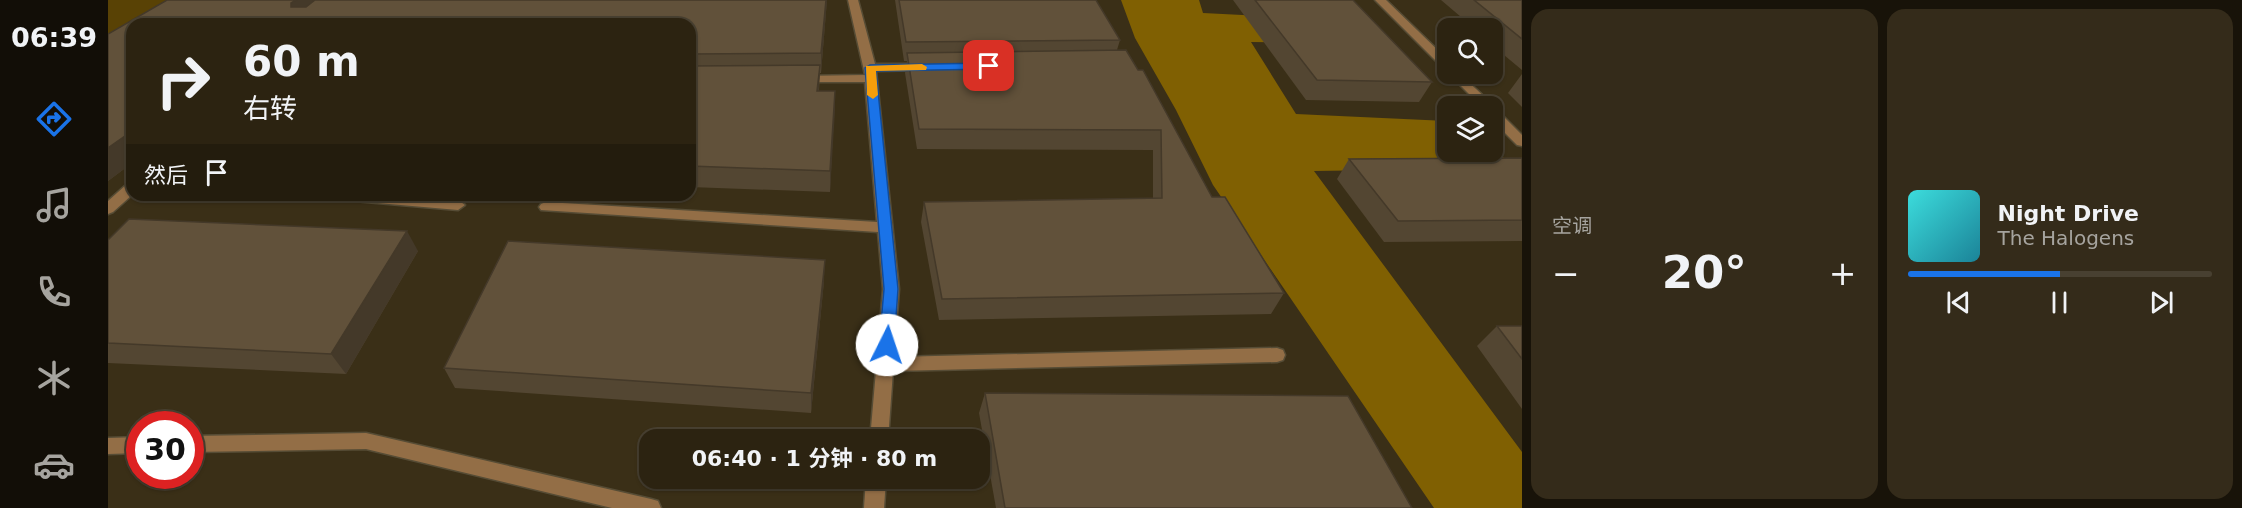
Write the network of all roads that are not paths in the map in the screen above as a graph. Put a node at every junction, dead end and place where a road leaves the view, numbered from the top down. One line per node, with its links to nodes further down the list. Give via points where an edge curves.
1 (852, 0): 5 (street)
2 (1380, 0): 3 (street)
3 (1437, 57)
4 (942, 67): 5 (street)
5 (871, 73): 6 (street); 16 (street)
6 (792, 79)
7 (1464, 84): 8 (street)
8 (1476, 96)
9 (1503, 123): 10 (street)
10 (1522, 142)
11 (126, 192): 15 (street)
12 (412, 201): 13 (street)
13 (458, 205)
14 (546, 207): 16 (street)
15 (108, 209)
16 (885, 226): 18 (street, via 891,289)
17 (1278, 355): 18 (street)
18 (885, 364): 19 (street)
19 (880, 429)
20 (204, 444): 24 (street, via 366,441)
21 (126, 445): 22 (street)
22 (108, 446)
23 (875, 489): 25 (street)
24 (651, 508)
25 (874, 508)

